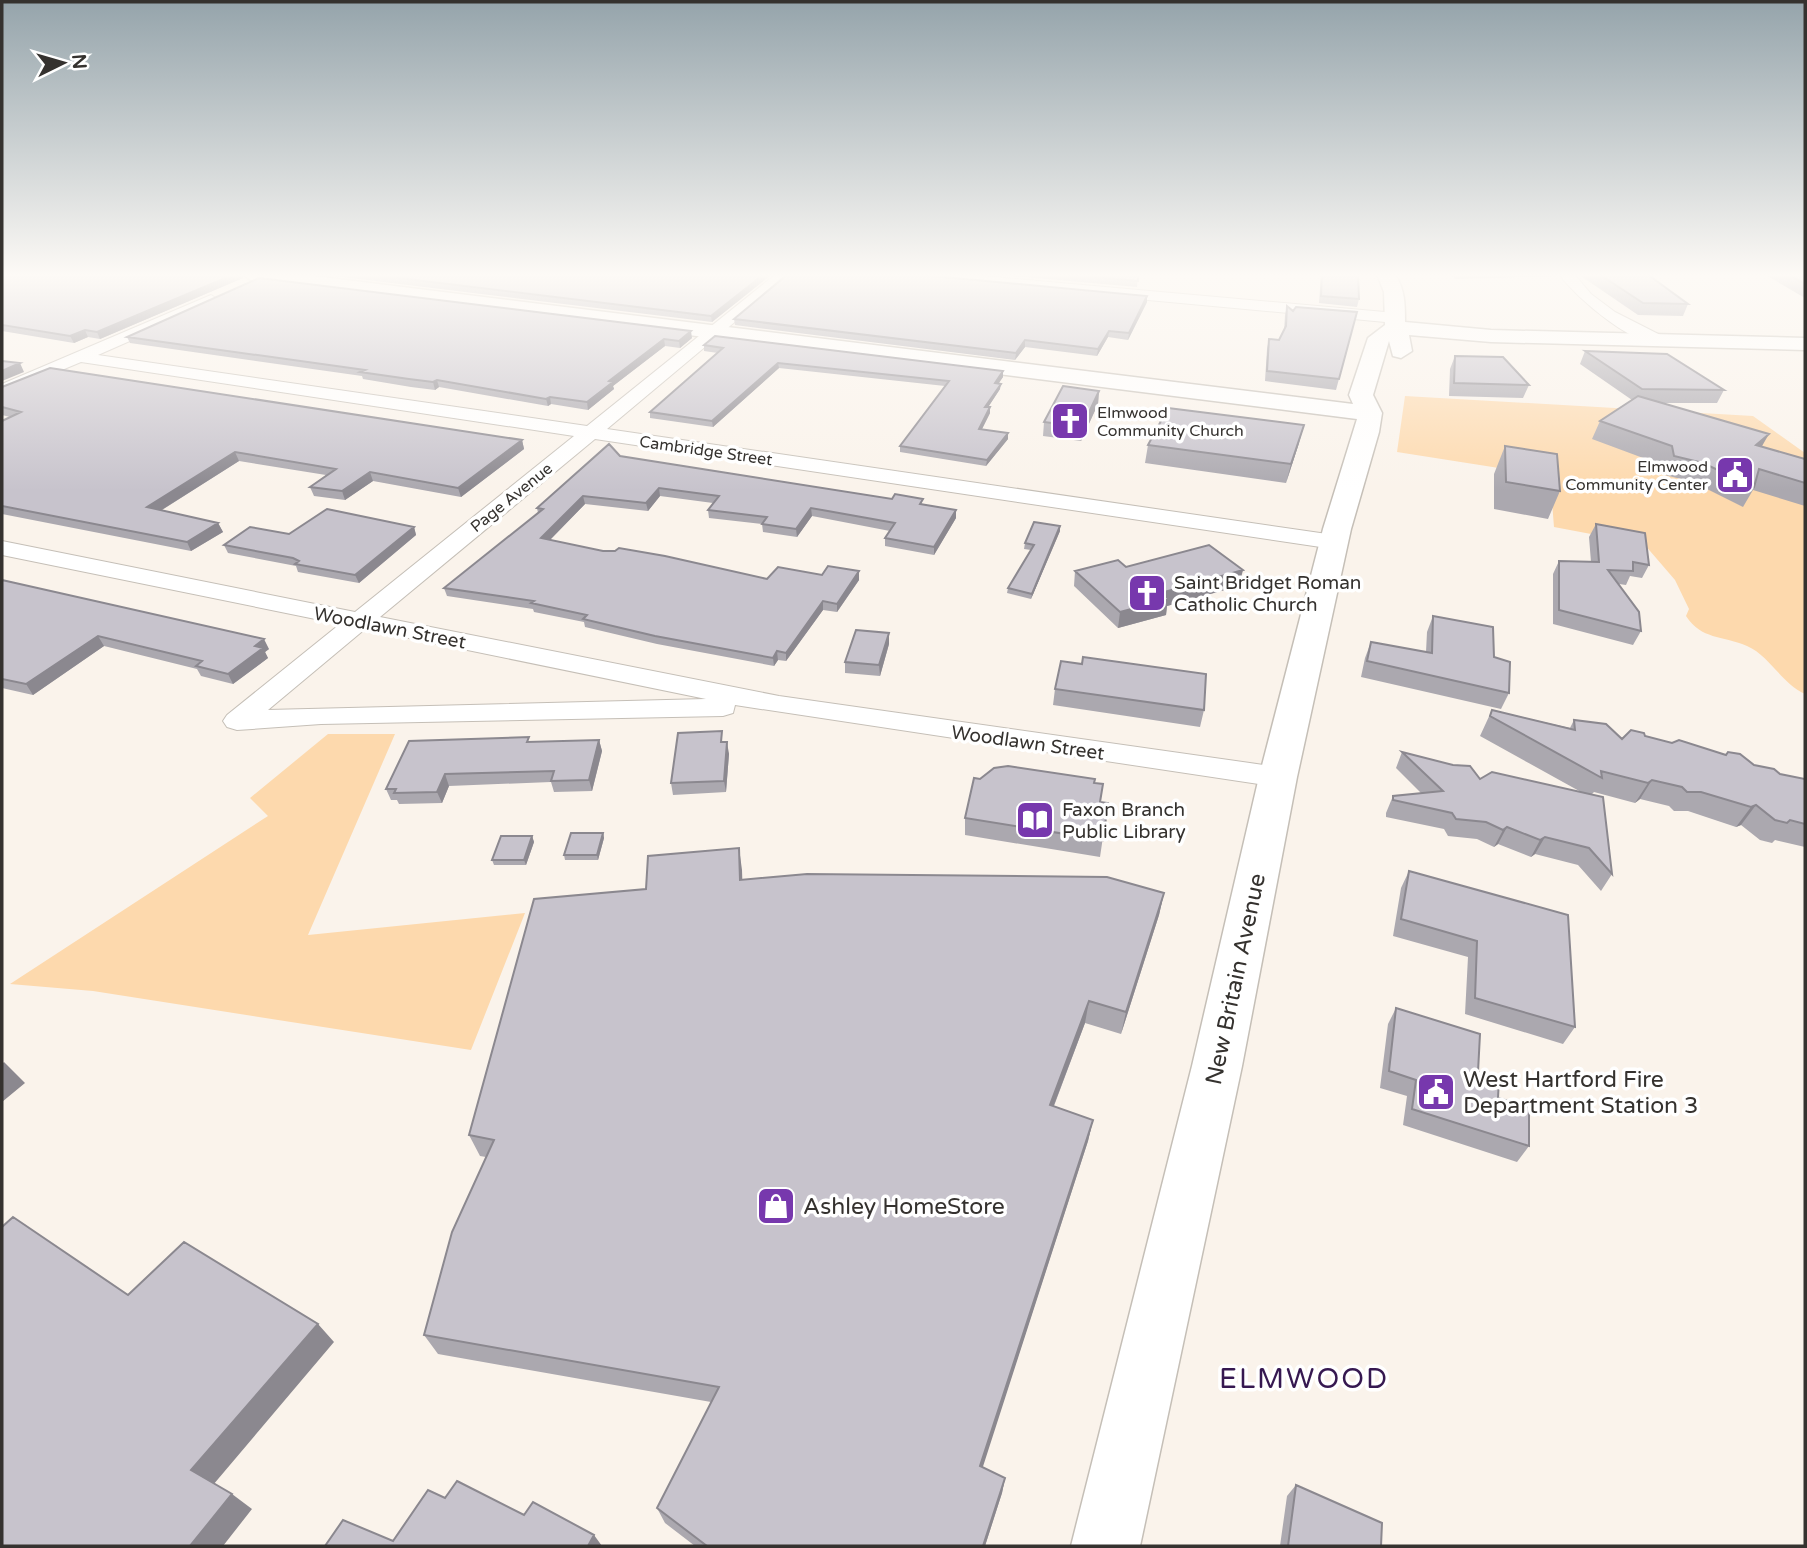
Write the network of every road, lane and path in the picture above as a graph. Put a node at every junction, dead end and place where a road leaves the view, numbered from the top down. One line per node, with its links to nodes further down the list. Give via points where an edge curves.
1 (103, 346): 6 (street)
2 (699, 346): 10 (street, Page Avenue)
3 (851, 346): 9 (main road)
4 (1376, 346): 9 (main road, New Britain Avenue, via 1361,396)
5 (1402, 346): 7 (main road)
6 (79, 357): 8 (street); 10 (street, Cambridge Street)
7 (1395, 372)
8 (2, 390)
9 (1379, 407): 11 (main road, New Britain Avenue)
10 (590, 433): 11 (street, Cambridge Street); 13 (street, Page Avenue)
11 (1334, 542): 16 (main road, New Britain Avenue)
12 (2, 548): 13 (street, Woodlawn Street)
13 (360, 621): 14 (street, Woodlawn Street); 15 (street, Page Avenue)
14 (779, 705): 15 (street, Woodlawn Street, via 321,715); 16 (street, Woodlawn Street)
15 (237, 721)
16 (1278, 777): 17 (main road, New Britain Avenue, via 1217,1066)
17 (1105, 1546)

